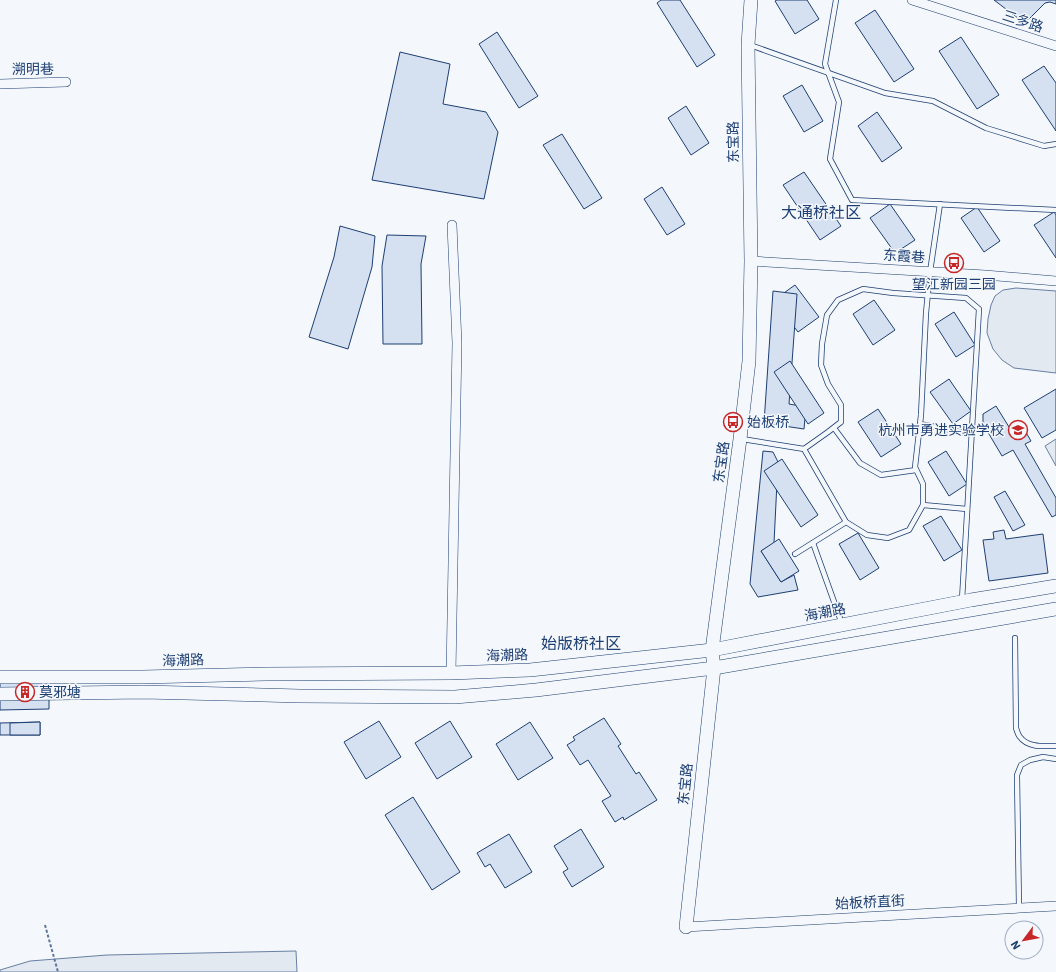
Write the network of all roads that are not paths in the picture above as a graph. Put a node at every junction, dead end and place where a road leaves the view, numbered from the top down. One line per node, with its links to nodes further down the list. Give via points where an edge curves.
1 (751, 0): 4 (main road, 东宝路)
2 (836, 0): 6 (lane, via 825,64)
3 (912, 0): 5 (street, 三多路)
4 (748, 45): 6 (lane); 13 (main road, 东宝路)
5 (1056, 46)
6 (828, 73): 9 (lane, via 885,93 934,102 986,128 1044,146); 10 (lane, via 839,102 830,159 852,200)
7 (66, 82): 8 (street, 溯明巷)
8 (0, 84)
9 (1056, 144)
10 (940, 204): 11 (lane); 14 (lane)
11 (1056, 210)
12 (452, 225): 35 (street, via 457,343)
13 (751, 261): 14 (street, 东霞巷); 20 (main road, 东宝路, via 749,360)
14 (930, 272): 15 (street, 东霞巷); 16 (lane)
15 (1056, 281)
16 (928, 295): 17 (lane); 18 (lane, via 863,289 838,300 827,315 821,365 828,384 841,405 841,422); 19 (lane, via 966,298 979,309)
17 (920, 424): 19 (lane); 22 (lane)
18 (834, 428): 21 (lane); 22 (lane, via 860,463 881,475)
19 (972, 434): 24 (lane)
20 (740, 439): 21 (lane); 33 (main road, 东宝路)
21 (804, 449): 25 (lane)
22 (916, 470): 23 (lane, via 923,484)
23 (923, 505): 24 (lane); 25 (lane, via 909,530 888,538 867,535)
24 (967, 510): 29 (lane)
25 (846, 522): 26 (lane)
26 (813, 543): 27 (lane); 31 (lane)
27 (795, 554)
28 (1056, 586): 29 (main road, 海潮路)
29 (962, 602): 31 (main road, 海潮路)
30 (1056, 609): 34 (main road)
31 (842, 625): 33 (main road, 海潮路)
32 (1015, 638): 38 (lane, via 1016,728 1019,737 1028,744)
33 (712, 650): 34 (main road, 东宝路); 35 (main road, 海潮路, via 530,670)
34 (714, 668): 37 (main road, via 536,690 455,697 144,692); 42 (main road, 东宝路)
35 (451, 673): 36 (main road, 海潮路)
36 (0, 677)
37 (0, 694)
38 (1056, 746)
39 (1056, 759): 41 (lane, via 1043,757 1030,760 1021,765 1017,775)
40 (1056, 906): 41 (street, 始板桥直街)
41 (1019, 908): 42 (street, 始板桥直街)
42 (686, 927)

